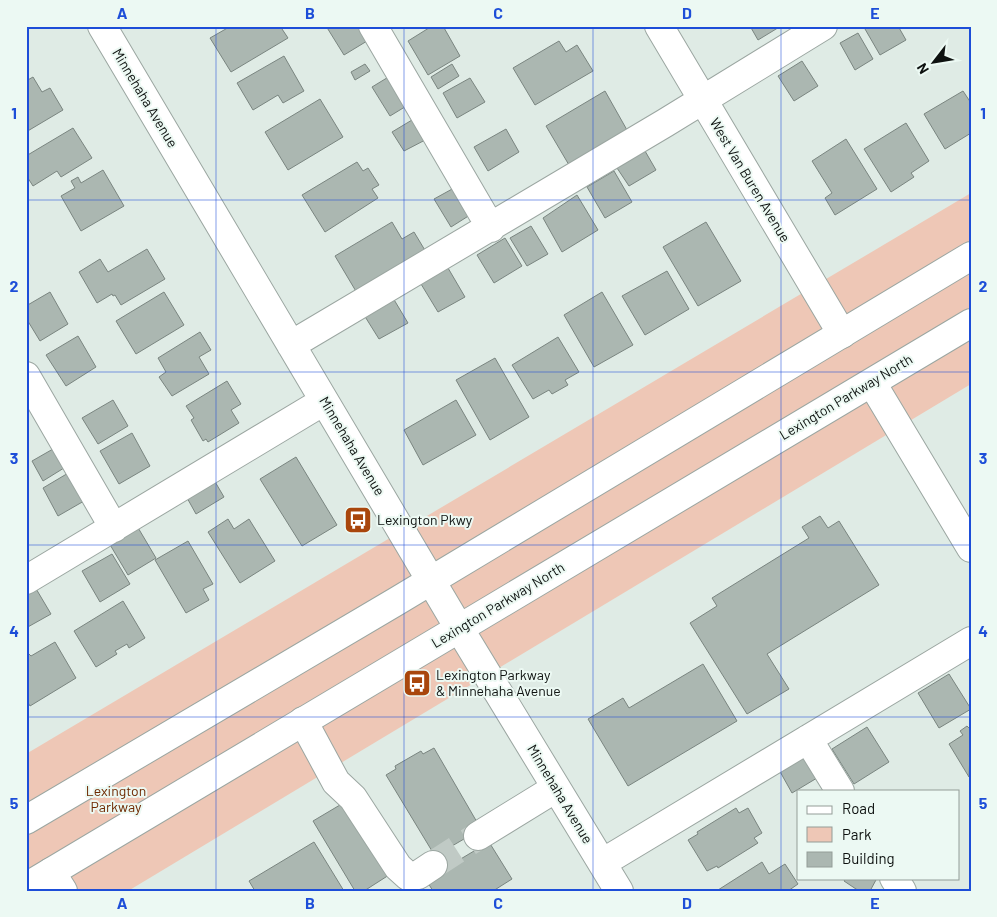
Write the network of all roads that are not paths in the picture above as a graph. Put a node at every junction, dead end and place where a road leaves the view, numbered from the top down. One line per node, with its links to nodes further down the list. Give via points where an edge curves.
1 (102, 26): 10 (main road, Minnehaha Avenue)
2 (373, 26): 6 (main road)
3 (659, 26): 5 (main road, West Van Buren Avenue)
4 (823, 26): 5 (main road)
5 (703, 101): 6 (main road); 9 (main road, West Van Buren Avenue)
6 (491, 228): 10 (main road)
7 (971, 256): 9 (main road)
8 (971, 323): 12 (main road, Lexington Parkway North)
9 (842, 334): 17 (main road)
10 (291, 345): 13 (main road, Minnehaha Avenue)
11 (26, 376): 14 (main road)
12 (872, 383): 15 (main road); 18 (main road, Lexington Parkway North)
13 (324, 400): 14 (main road); 17 (main road, Minnehaha Avenue)
14 (114, 528): 16 (main road)
15 (971, 548)
16 (26, 580)
17 (431, 581): 18 (main road, Minnehaha Avenue); 24 (main road)
18 (459, 628): 20 (main road, Lexington Parkway North); 22 (main road, Minnehaha Avenue)
19 (971, 641): 21 (main road)
20 (303, 721): 27 (main road, via 336,782 354,798 398,867 408,876 418,875); 29 (main road, Lexington Parkway North)
21 (808, 739): 23 (main road); 26 (main road)
22 (556, 788): 25 (main road); 26 (main road, Minnehaha Avenue)
23 (839, 790)
24 (26, 820)
25 (478, 836)
26 (602, 863): 31 (main road, Minnehaha Avenue)
27 (433, 865)
28 (895, 880): 32 (main road)
29 (57, 882): 30 (main road, Lexington Parkway North)
30 (26, 887)
31 (619, 891)
32 (902, 891)

